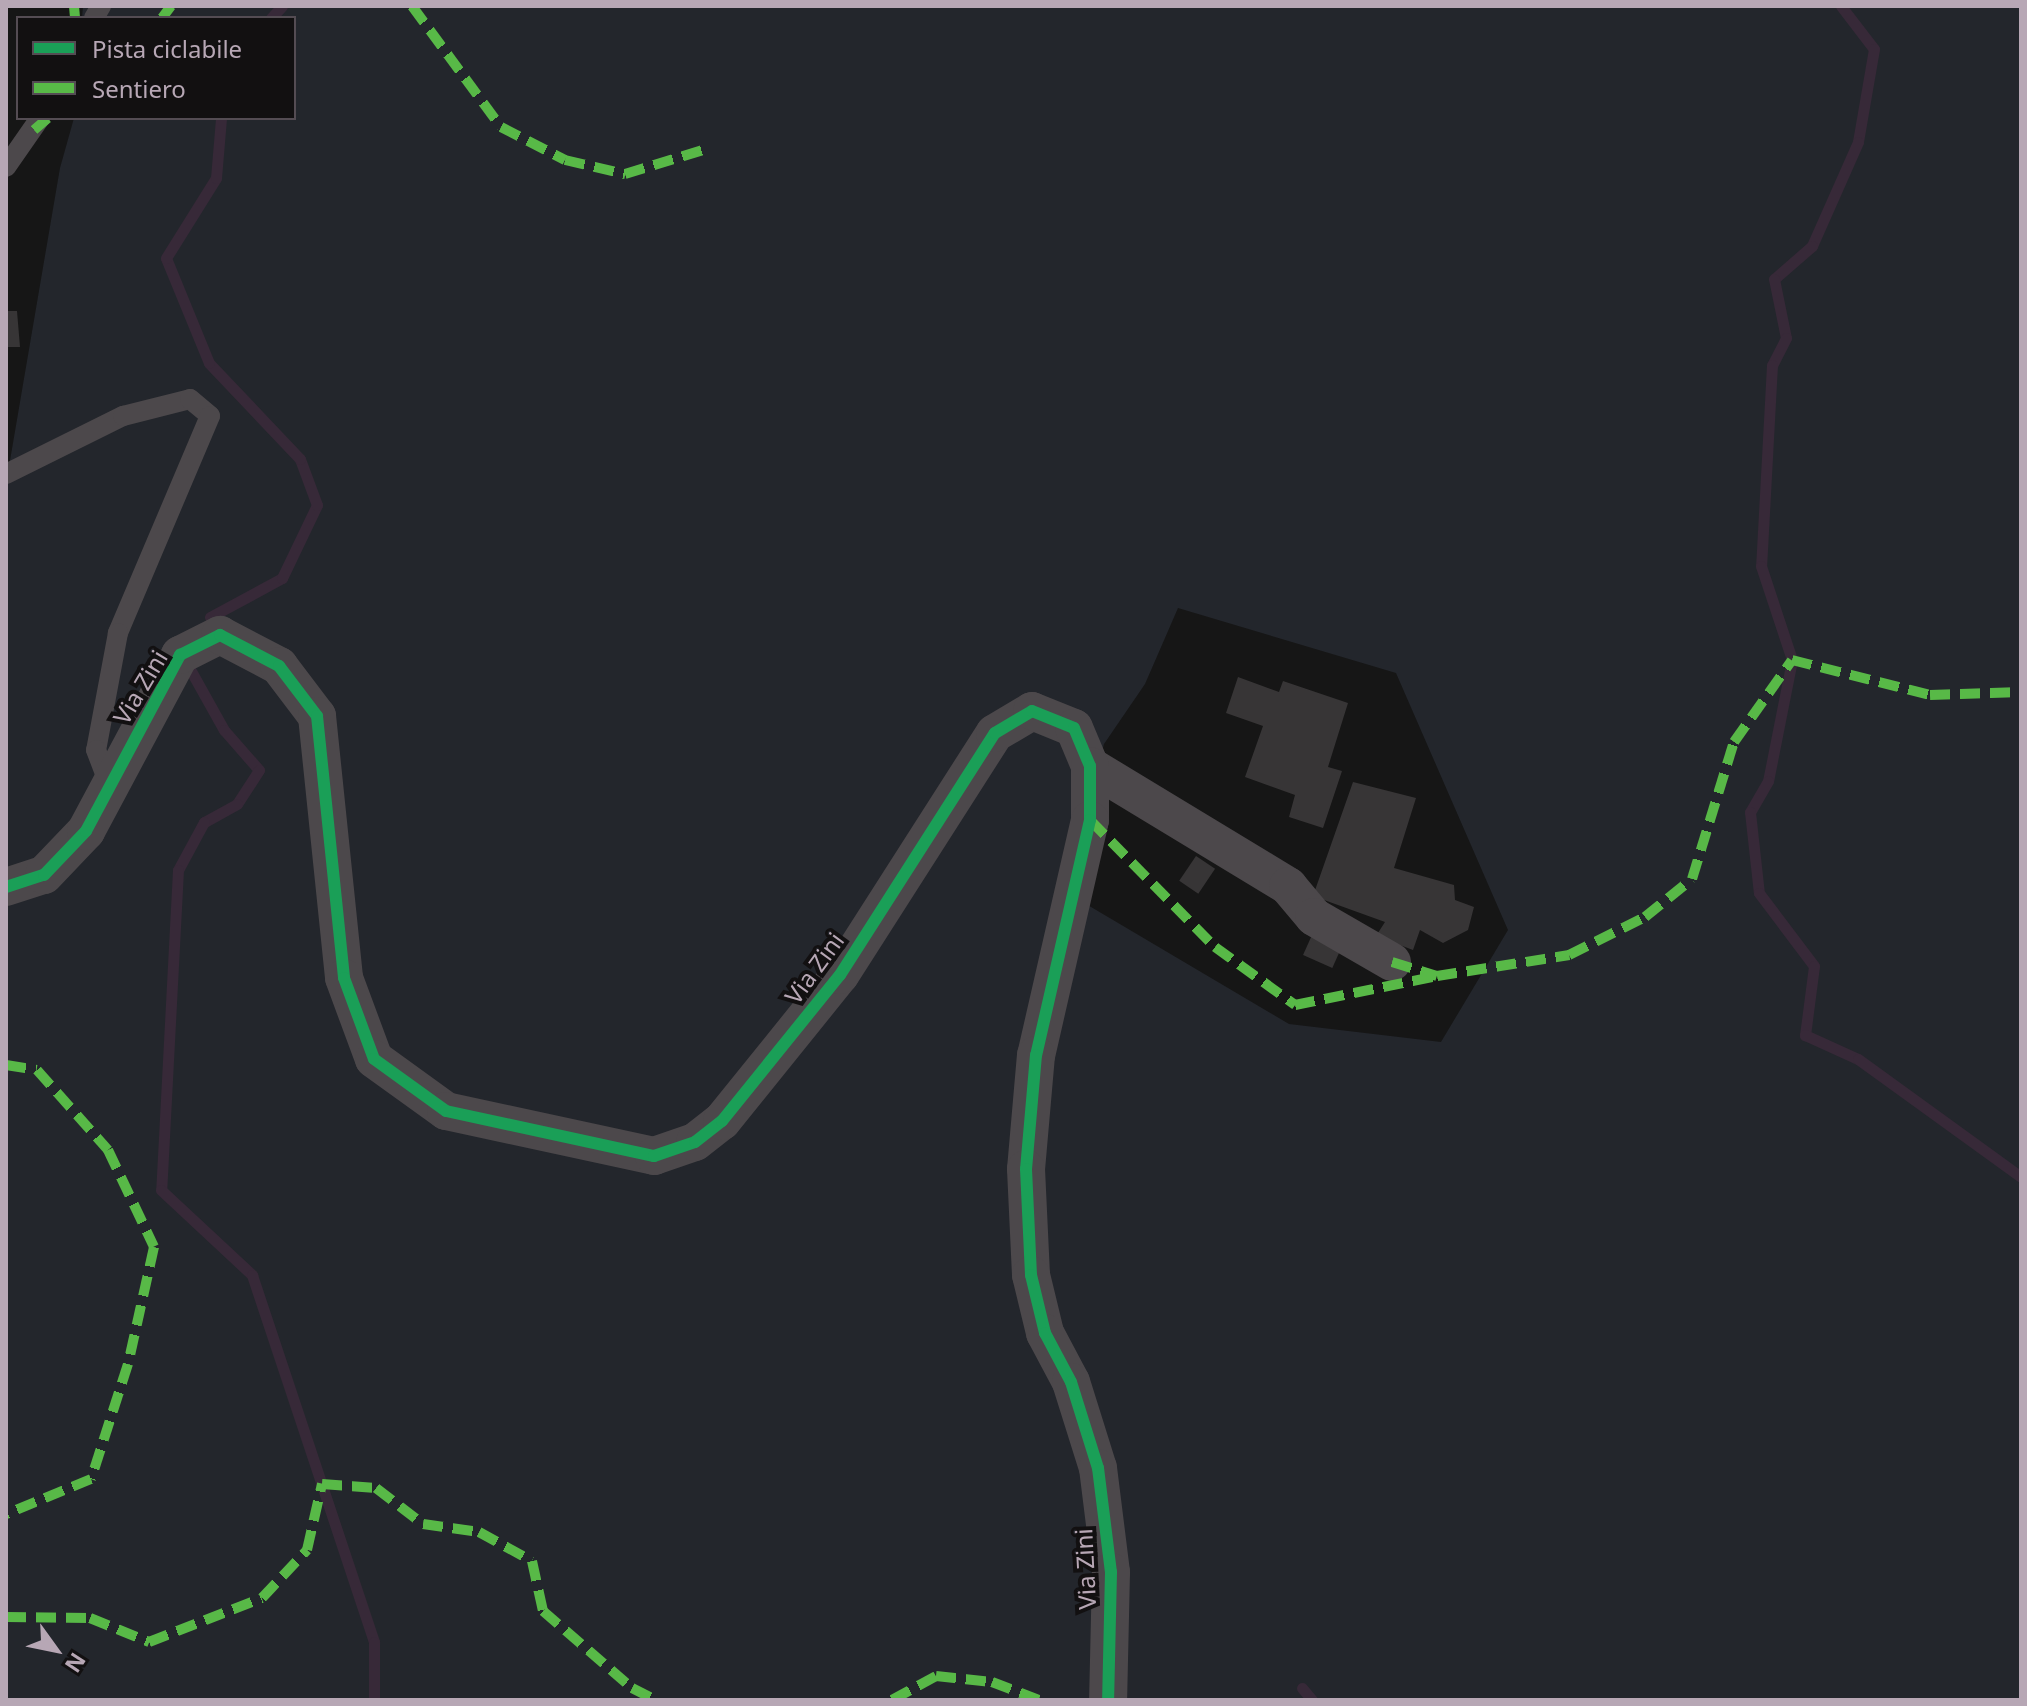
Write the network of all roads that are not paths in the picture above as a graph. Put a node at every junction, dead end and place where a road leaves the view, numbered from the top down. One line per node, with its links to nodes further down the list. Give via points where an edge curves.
1 (39, 120): 2 (lane)
2 (6, 167)
3 (6, 474): 5 (lane, Via Zini, via 123,416 190,399 210,416 118,633 96,750)
4 (1090, 766): 5 (street, Via Zini, via 1074,728 1032,711 995,733 840,975 732,1109 695,1142 654,1156 446,1111 374,1059 344,978 317,716 279,666 220,635 180,655); 7 (street, via 1288,886 1314,917); 8 (street, Via Zini, via 1090,820 1036,1055 1026,1169 1034,1290 1098,1468 1111,1572)
5 (109, 784): 6 (street, Via Zini, via 86,831 44,875)
6 (6, 887)
7 (1392, 962)
8 (1108, 1700)

